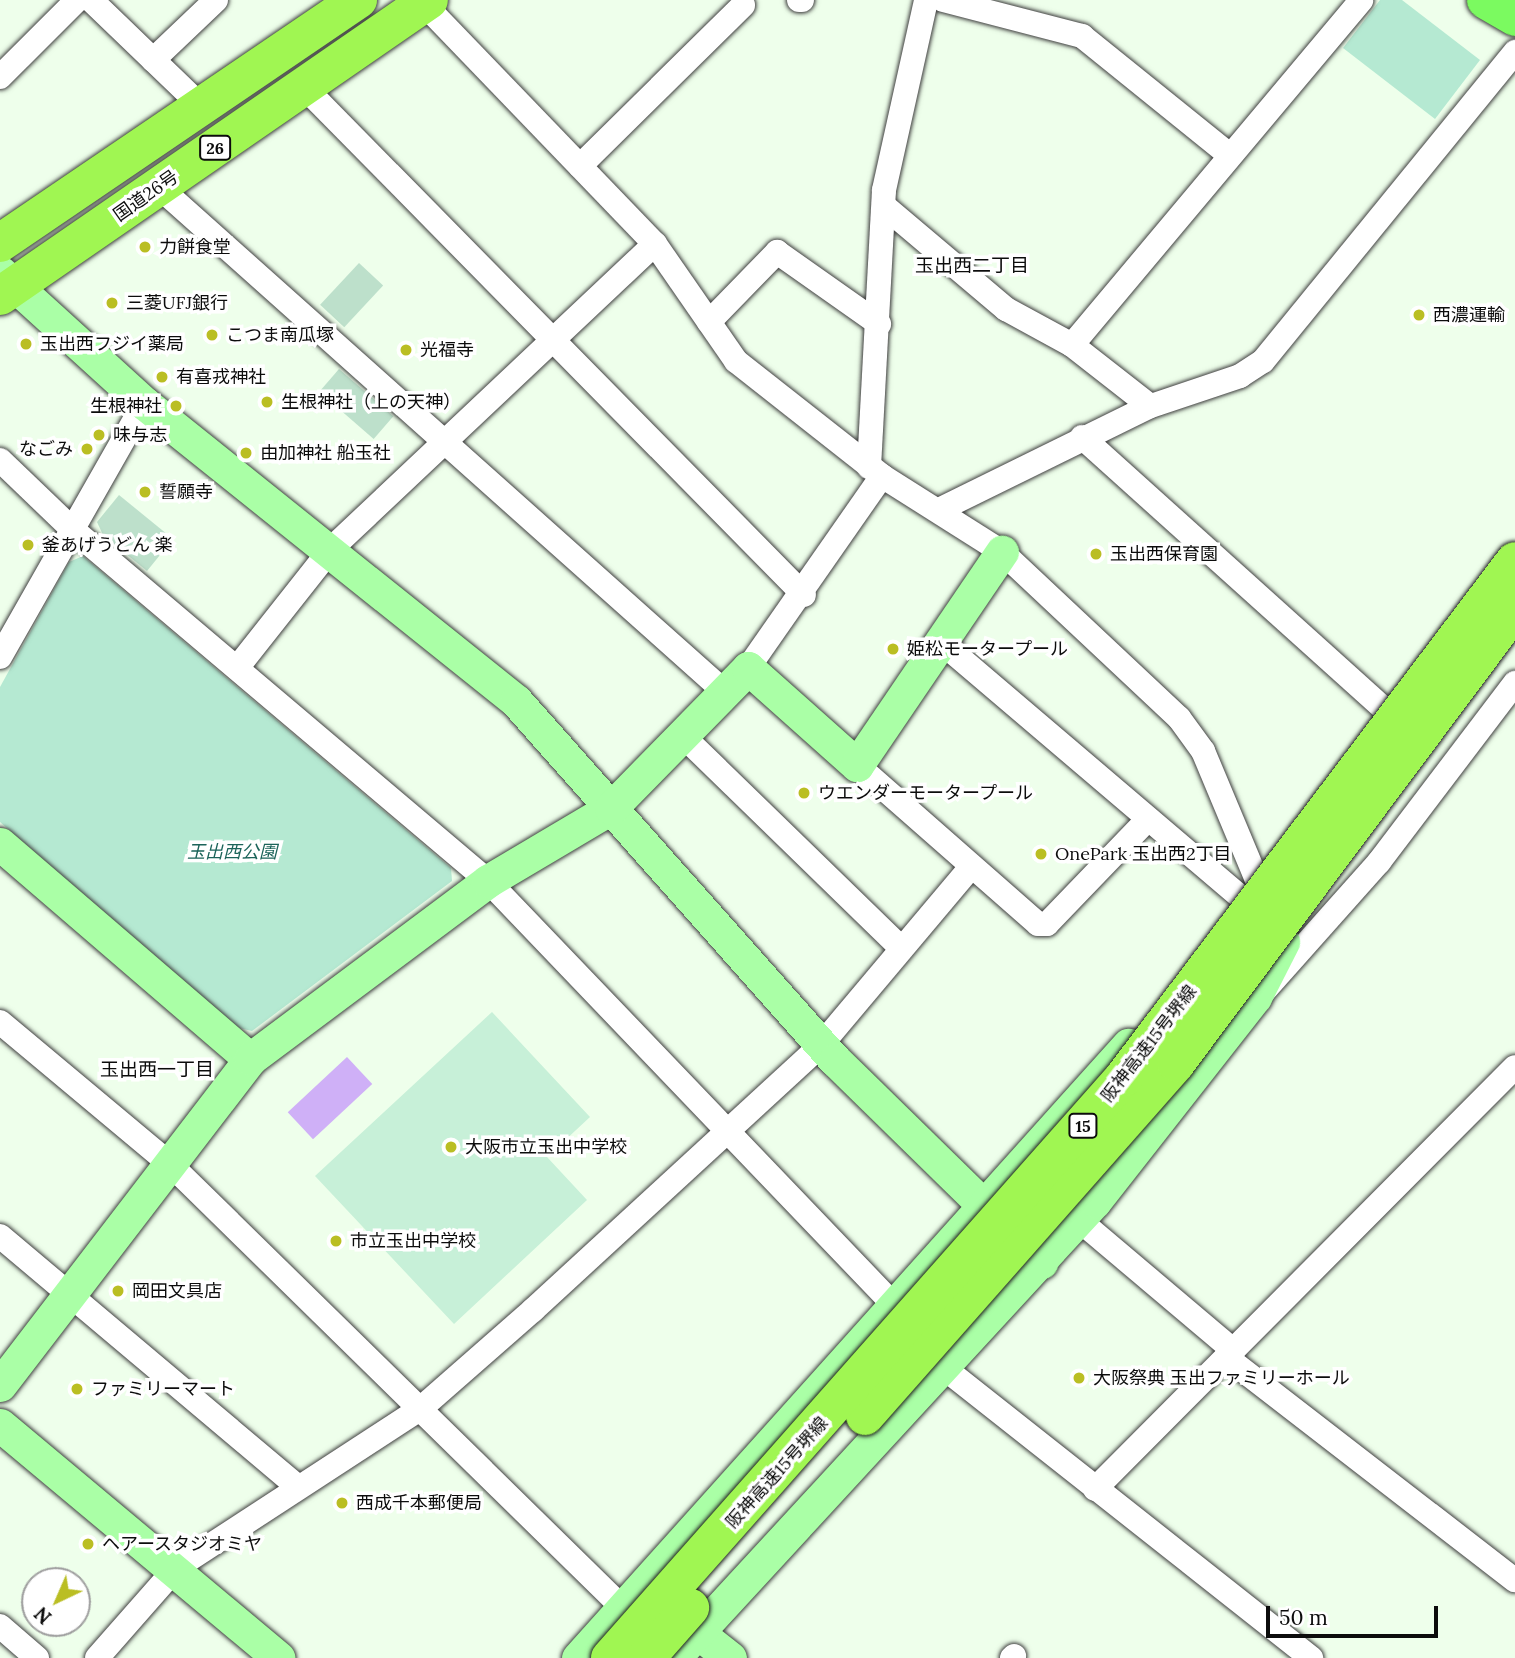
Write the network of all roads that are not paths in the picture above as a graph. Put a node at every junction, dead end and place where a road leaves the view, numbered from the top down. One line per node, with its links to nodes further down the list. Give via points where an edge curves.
1 (77, 0): 14 (street)
2 (91, 0): 13 (street)
3 (216, 0): 13 (street)
4 (358, 0): 16 (highway, 26)
5 (926, 0): 20 (street)
6 (943, 0): 17 (street, via 1082,36)
7 (1361, 0): 17 (street)
8 (1486, 0): 11 (main road)
9 (424, 1): 15 (highway, 国道26号 / 26); 18 (street)
10 (743, 5): 18 (street)
11 (1515, 17)
12 (1515, 52): 29 (street, via 1263,361 1240,376)
13 (153, 60): 16 (street)
14 (0, 77)
15 (303, 86): 19 (highway, 国道26号 / 26); 26 (street)
16 (201, 106): 21 (highway, 26)
17 (1228, 154): 27 (street)
18 (580, 166): 22 (street)
19 (159, 187): 23 (highway, 国道26号 / 26); 31 (street)
20 (884, 206): 25 (street); 27 (street, via 1006,309)
21 (0, 243)
22 (655, 244): 24 (street); 26 (street)
23 (5, 285): 28 (street)
24 (709, 322): 25 (street, via 777,251); 33 (street, via 736,361)
25 (879, 324): 33 (street)
26 (552, 342): 31 (street); 40 (street)
27 (1072, 345): 29 (street)
28 (144, 403): 35 (street); 37 (street)
29 (1150, 407): 30 (street)
30 (1082, 438): 34 (street); 50 (street)
31 (443, 441): 37 (street); 49 (street)
32 (0, 460): 35 (street)
33 (876, 472): 34 (street); 40 (street)
34 (940, 509): 38 (street)
35 (72, 529): 45 (street); 46 (street)
36 (1515, 545): 50 (street)
37 (331, 549): 46 (street); 53 (street, via 516,701)
38 (1002, 552): 43 (street); 58 (street, via 1179,718 1203,751)
39 (1515, 561): 90 (highway, 阪神高速15号堺線 / 15, bridge, via 1124,1077)
40 (804, 595): 47 (street)
41 (1515, 609): 66 (highway, 阪神高速15号堺線 / 15, bridge, via 1245,974)
42 (1515, 632): 60 (street, via 1272,956)
43 (941, 642): 52 (street); 54 (street)
44 (1515, 650): 66 (highway, 15, bridge, via 1262,986)
45 (0, 657)
46 (237, 668): 57 (street)
47 (748, 668): 49 (street); 52 (street)
48 (1515, 683): 60 (street, via 1379,862 1278,981)
49 (726, 693): 51 (street)
50 (1384, 709): 58 (street)
51 (684, 737): 53 (street); 59 (street)
52 (858, 765): 56 (street)
53 (611, 808): 57 (street); 62 (street)
54 (1147, 820): 56 (street, via 1047,924 1038,924); 58 (street)
55 (0, 844): 63 (street)
56 (970, 868): 59 (street)
57 (488, 881): 63 (street); 65 (street)
58 (1253, 894): 68 (street, via 1121,1054)
59 (900, 946): 62 (street)
60 (1255, 997): 69 (street)
61 (0, 1022): 67 (street)
62 (821, 1045): 65 (street); 68 (street)
63 (250, 1059): 67 (street)
64 (1512, 1077): 74 (street)
65 (724, 1132): 73 (street); 77 (street)
66 (1107, 1148): 91 (highway, 阪神高速15号堺線 / 15, bridge)
67 (171, 1165): 72 (street); 77 (street)
68 (984, 1203): 71 (street); 73 (street)
69 (1079, 1220): 71 (street); 74 (street)
70 (0, 1236): 72 (street)
71 (1041, 1262): 75 (street)
72 (70, 1295): 76 (street); 79 (street)
73 (893, 1304): 83 (street)
74 (1229, 1353): 80 (street); 82 (street)
75 (944, 1368): 80 (street); 85 (street)
76 (0, 1385)
77 (420, 1409): 79 (street); 83 (street)
78 (0, 1425): 81 (street)
79 (298, 1487): 81 (street)
80 (1095, 1489): 94 (street)
81 (176, 1568): 87 (street); 88 (street)
82 (1515, 1580)
83 (625, 1610): 89 (street)
84 (0, 1626): 86 (street)
85 (697, 1632): 92 (street); 93 (street)
86 (37, 1658)
87 (97, 1658)
88 (279, 1658)
89 (578, 1658)
90 (610, 1658)
91 (646, 1658)
92 (674, 1658)
93 (730, 1658)
94 (1311, 1658)

